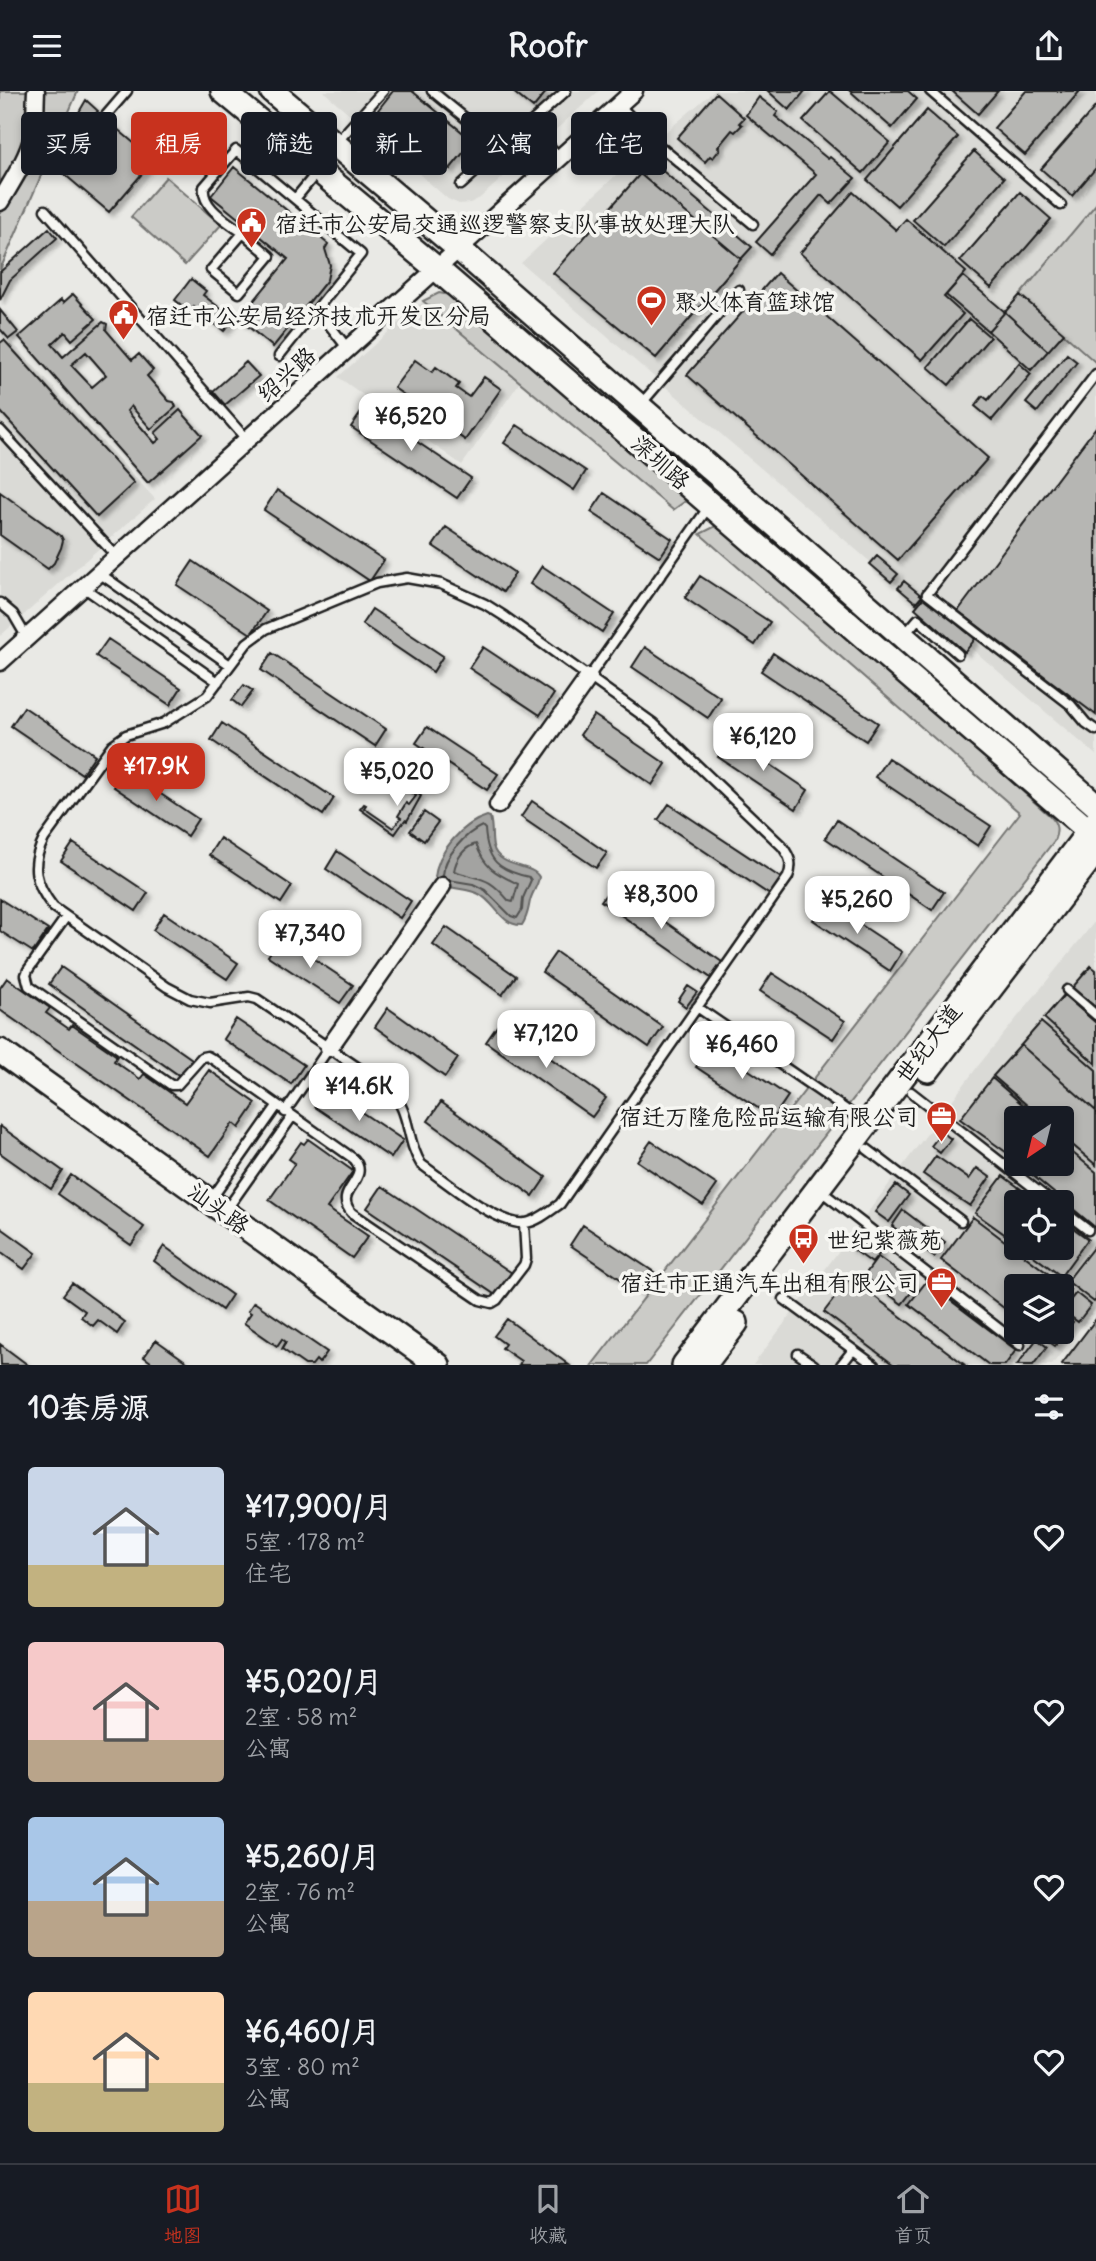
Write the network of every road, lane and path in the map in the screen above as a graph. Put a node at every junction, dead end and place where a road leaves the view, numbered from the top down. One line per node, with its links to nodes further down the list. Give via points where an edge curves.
1 (36, 91): 25 (street, via 33,138)
2 (127, 91): 11 (lane)
3 (223, 91): 12 (street, 深圳路)
4 (272, 91): 13 (street, 深圳路)
5 (383, 91): 16 (lane)
6 (432, 91): 15 (lane)
7 (566, 91): 14 (lane)
8 (634, 91): 10 (street, 绍兴路)
9 (930, 91): 26 (lane)
10 (619, 105): 19 (street, 绍兴路); 28 (lane, via 656,143)
11 (109, 112)
12 (248, 112)
13 (296, 112)
14 (542, 112)
15 (461, 115)
16 (337, 143)
17 (337, 147): 30 (street, 深圳路)
18 (557, 155): 19 (lane)
19 (560, 158): 30 (street, 绍兴路)
20 (314, 175): 24 (lane)
21 (324, 175): 31 (street, 深圳路)
22 (472, 175): 23 (lane)
23 (461, 185)
24 (295, 199): 29 (lane, via 236,150 203,194 206,202); 33 (lane, via 362,254)
25 (0, 202)
26 (1061, 205)
27 (45, 210): 39 (lane)
28 (753, 225)
29 (243, 233): 29 (lane, via 211,270 239,293 270,256)
30 (459, 249): 31 (street, 绍兴路); 37 (street, 深圳路)
31 (437, 269): 34 (street, 绍兴路); 40 (street, 深圳路)
32 (740, 290): 37 (lane)
33 (317, 309): 34 (lane); 35 (lane)
34 (348, 349): 39 (street, 绍兴路)
35 (279, 356)
36 (1096, 374): 52 (lane, via 927,594 1071,705)
37 (639, 407): 45 (street, 深圳路)
38 (0, 429): 41 (lane)
39 (247, 440): 41 (street, 绍兴路)
40 (710, 504): 50 (lane); 55 (street, 深圳路)
41 (117, 557): 42 (street, 绍兴路)
42 (99, 573): 43 (street, 绍兴路); 49 (lane)
43 (83, 587): 46 (street, 绍兴路); 51 (lane)
44 (0, 603): 46 (lane, via 13,614)
45 (903, 637): 47 (lane, via 918,619); 54 (street, 深圳路)
46 (27, 638): 48 (street, 绍兴路)
47 (958, 654)
48 (0, 662)
49 (230, 664): 50 (lane, via 265,629 377,583 407,578 441,584 485,604); 51 (lane)
50 (589, 677): 53 (street); 59 (lane, via 653,723 782,846 790,861 788,877)
51 (218, 683): 57 (lane, via 177,716 112,745 44,839 36,856 36,875 44,895)
52 (1096, 730)
53 (498, 805)
54 (1096, 805)
55 (1094, 835): 64 (street, 世纪大道); 67 (street, 世纪大道)
56 (442, 886): 61 (street)
57 (66, 917): 61 (lane, via 190,999 210,1003 257,999); 65 (lane, via 28,970 29,986 164,1082 177,1085 207,1056)
58 (1067, 990): 60 (lane)
59 (697, 1007): 67 (lane); 74 (lane, via 560,1204)
60 (1096, 1015)
61 (329, 1048): 66 (lane); 74 (lane, via 398,1097 421,1164 491,1213)
62 (0, 1051): 71 (street, 汕头路)
63 (0, 1063): 71 (street, 汕头路)
64 (911, 1091): 68 (street, 世纪大道); 69 (lane)
65 (277, 1106): 66 (lane); 71 (lane)
66 (289, 1114): 71 (lane); 74 (lane, via 358,1164 359,1174 345,1201 352,1213 480,1300 497,1300 524,1265)
67 (867, 1123): 70 (street, 世纪大道)
68 (867, 1149): 70 (street, 世纪大道); 73 (lane)
69 (1037, 1190)
70 (824, 1193): 77 (lane); 82 (street, 世纪大道); 83 (street, 世纪大道)
71 (214, 1211): 80 (street, 汕头路); 81 (street, 汕头路)
72 (1074, 1219): 75 (lane)
73 (961, 1221)
74 (524, 1223)
75 (1088, 1230)
76 (784, 1299): 78 (lane)
77 (1020, 1345)
78 (853, 1350): 85 (lane); 86 (lane)
79 (798, 1354): 84 (lane)
80 (421, 1365)
81 (438, 1365)
82 (684, 1365)
83 (704, 1365)
84 (814, 1365)
85 (841, 1365)
86 (874, 1365)

